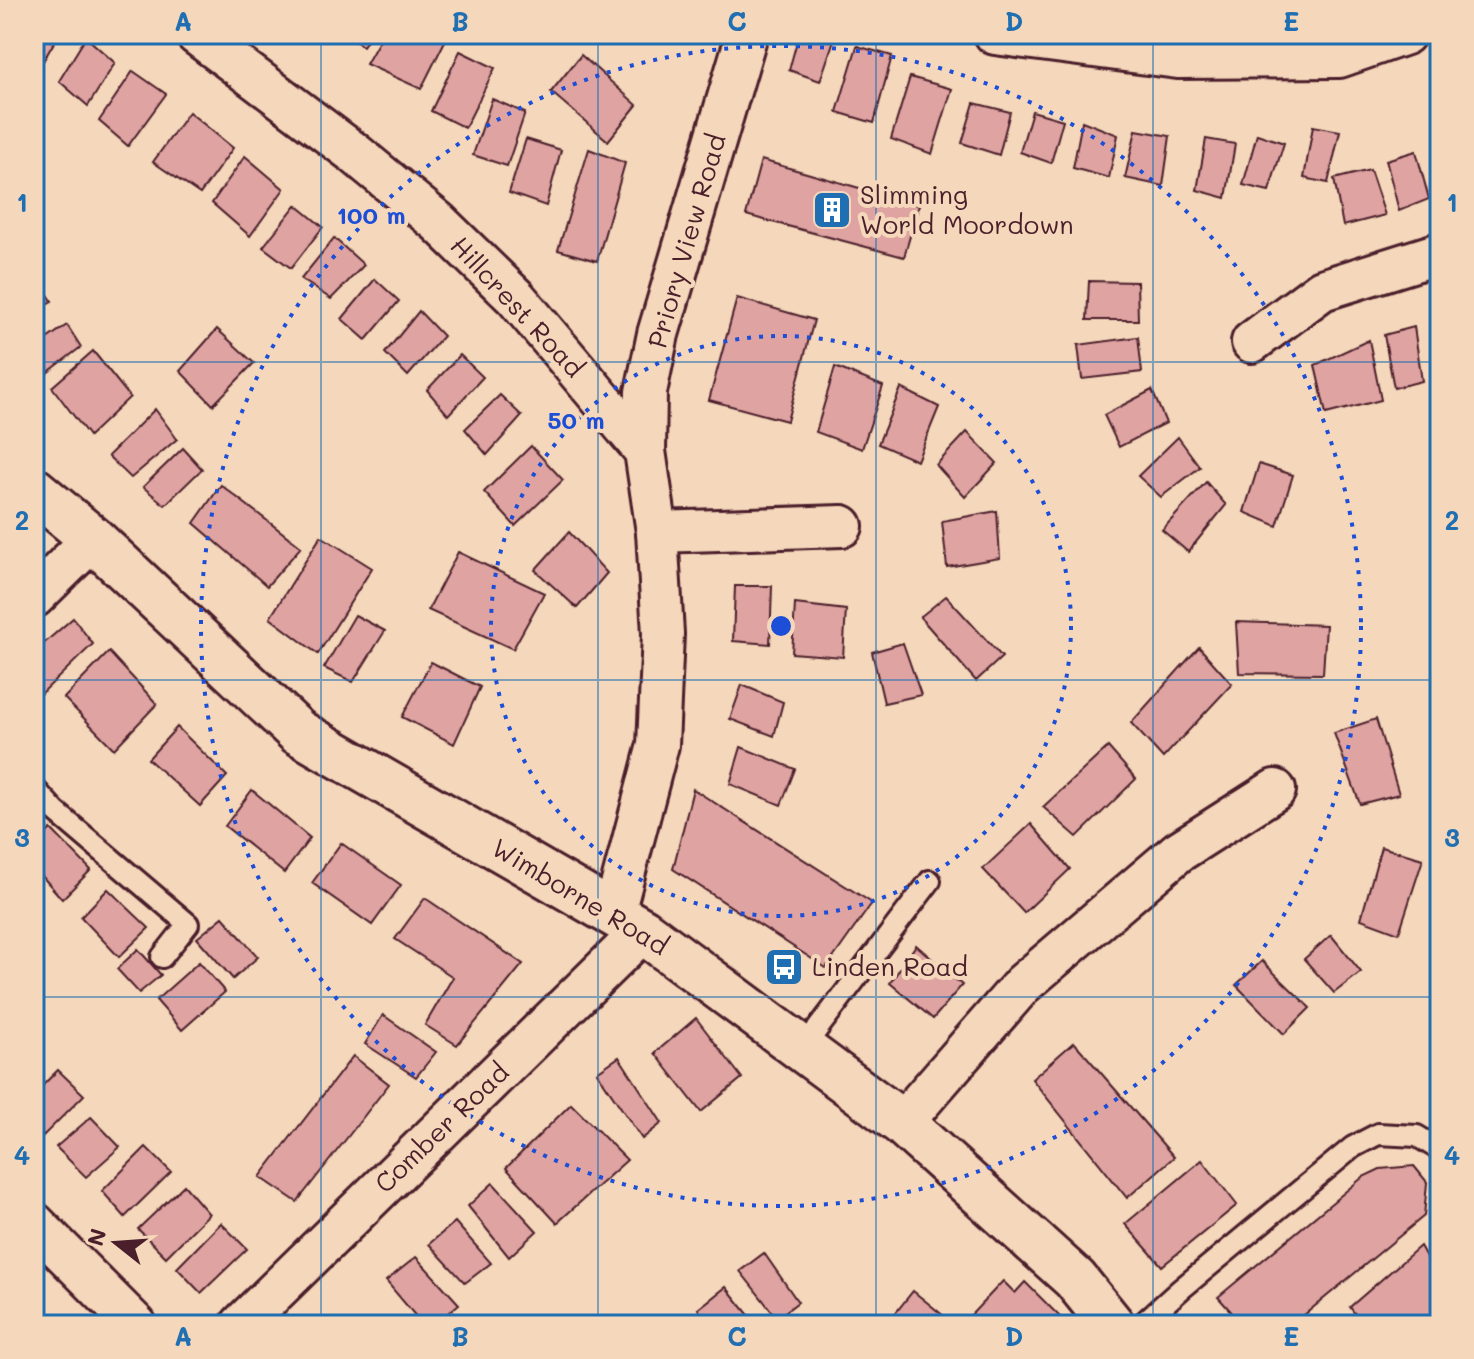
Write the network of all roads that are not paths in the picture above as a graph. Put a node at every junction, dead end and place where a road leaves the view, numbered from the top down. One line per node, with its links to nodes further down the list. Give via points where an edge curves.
1 (196, 34): 8 (street, Hillcrest Road, via 438,222 516,298)
2 (747, 34): 8 (street, Priory View Road, via 658,334 646,392)
3 (995, 34): 5 (street)
4 (1405, 34): 5 (street, via 1339,57)
5 (1182, 46)
6 (1440, 253): 7 (street, via 1322,290)
7 (1252, 342)
8 (645, 451): 11 (street)
9 (34, 490): 12 (street, Wimborne Road)
10 (842, 526): 11 (street)
11 (657, 532): 17 (street, via 663,634 658,745)
12 (93, 539): 13 (street); 17 (street, Wimborne Road, via 298,732)
13 (34, 597)
14 (34, 788): 18 (lane, via 188,924)
15 (1275, 790): 20 (street, via 1178,852 1023,984)
16 (930, 881): 19 (lane)
17 (628, 922): 19 (street, Wimborne Road); 24 (street, Comber Road)
18 (162, 957)
19 (803, 1048): 20 (street, Wimborne Road)
20 (902, 1123): 25 (street, Wimborne Road, via 1075,1279)
21 (1440, 1150): 26 (lane, via 1417,1136 1378,1134 1353,1147)
22 (41, 1243): 23 (street)
23 (136, 1325)
24 (241, 1325)
25 (1112, 1325)
26 (1141, 1325)

